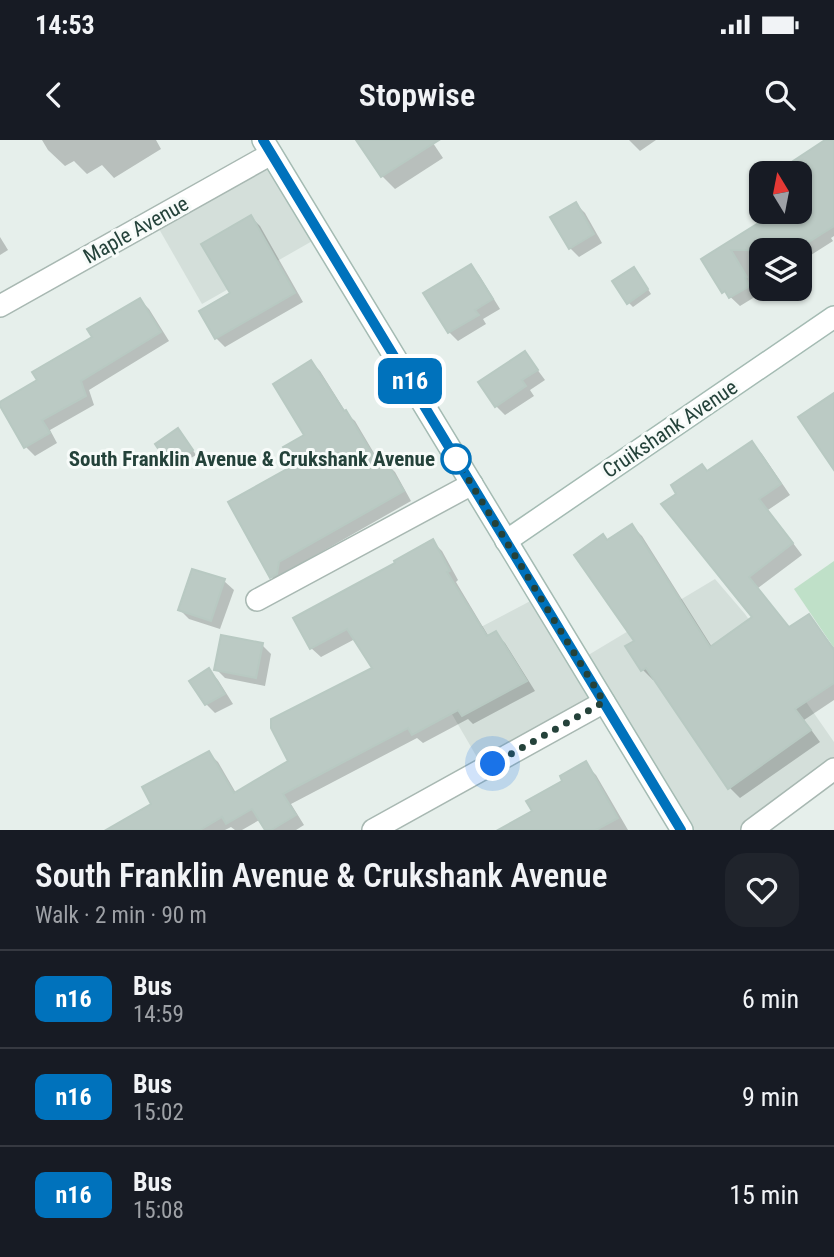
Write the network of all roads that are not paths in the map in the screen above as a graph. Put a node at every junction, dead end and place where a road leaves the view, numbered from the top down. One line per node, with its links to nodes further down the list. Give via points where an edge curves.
1 (267, 147): 2 (street, Maple Avenue); 4 (street)
2 (0, 306)
3 (834, 317): 5 (street, Cruikshank Avenue)
4 (472, 484): 5 (street); 6 (street)
5 (506, 541): 7 (street)
6 (257, 600)
7 (604, 702): 9 (street); 10 (street)
8 (834, 769): 11 (street)
9 (373, 830)
10 (681, 830)
11 (752, 830)

